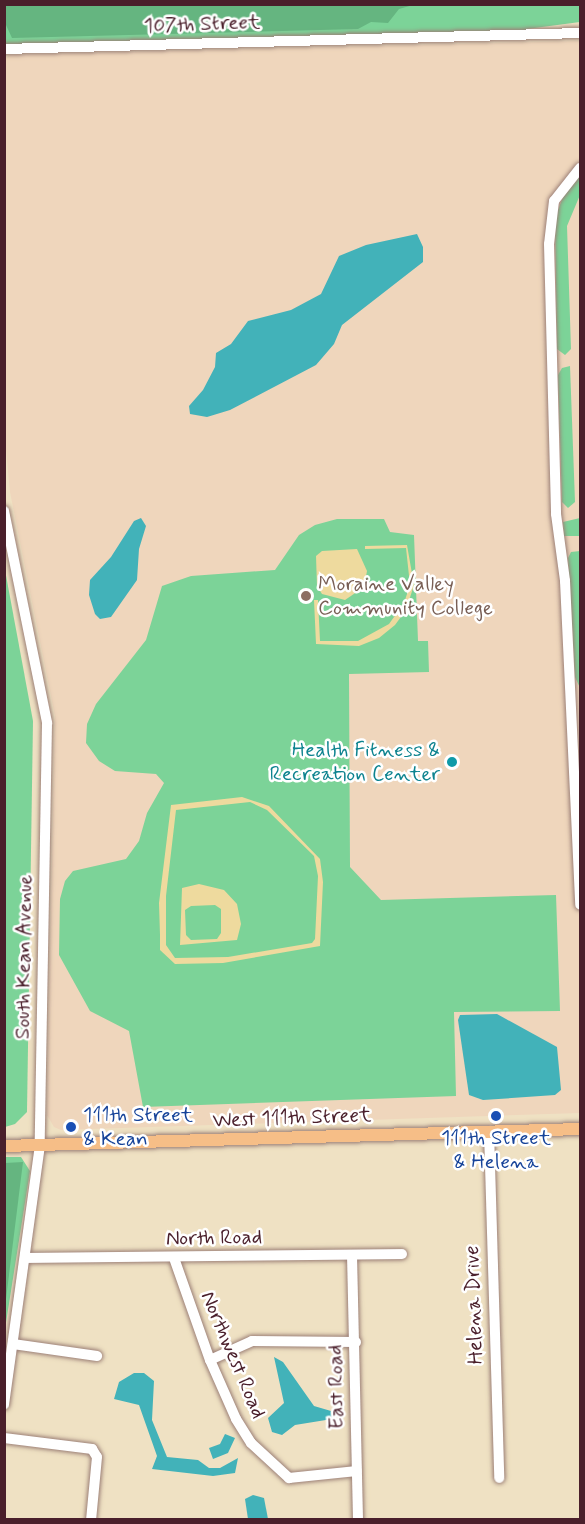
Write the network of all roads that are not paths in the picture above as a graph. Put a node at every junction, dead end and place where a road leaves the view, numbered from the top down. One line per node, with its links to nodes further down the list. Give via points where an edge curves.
1 (580, 33): 2 (street, 107th Street)
2 (4, 49)
3 (580, 168): 5 (street, via 554,201 549,244 557,520 565,581)
4 (4, 511): 8 (street, South Kean Avenue, via 46,723)
5 (580, 905)
6 (580, 1129): 7 (main road, West 111th Street)
7 (489, 1131): 8 (main road, West 111th Street); 21 (street, Helena Drive)
8 (40, 1145): 9 (main road, West 111th Street); 12 (street, South Kean Avenue)
9 (4, 1146)
10 (402, 1254): 11 (street, North Road)
11 (352, 1255): 13 (street, North Road); 14 (street, East Road)
12 (27, 1258): 13 (street, North Road); 15 (street, South Kean Avenue)
13 (174, 1258): 17 (street, Northwest Road)
14 (356, 1342): 17 (street, via 252,1341); 20 (street, East Road)
15 (13, 1344): 16 (street); 18 (street, South Kean Avenue)
16 (97, 1356)
17 (210, 1360): 20 (street, Northwest Road, via 251,1443 281,1473 298,1478)
18 (4, 1405)
19 (4, 1438): 22 (street, via 92,1449 97,1457)
20 (357, 1471): 23 (street, East Road)
21 (499, 1478)
22 (91, 1520)
23 (358, 1520)

